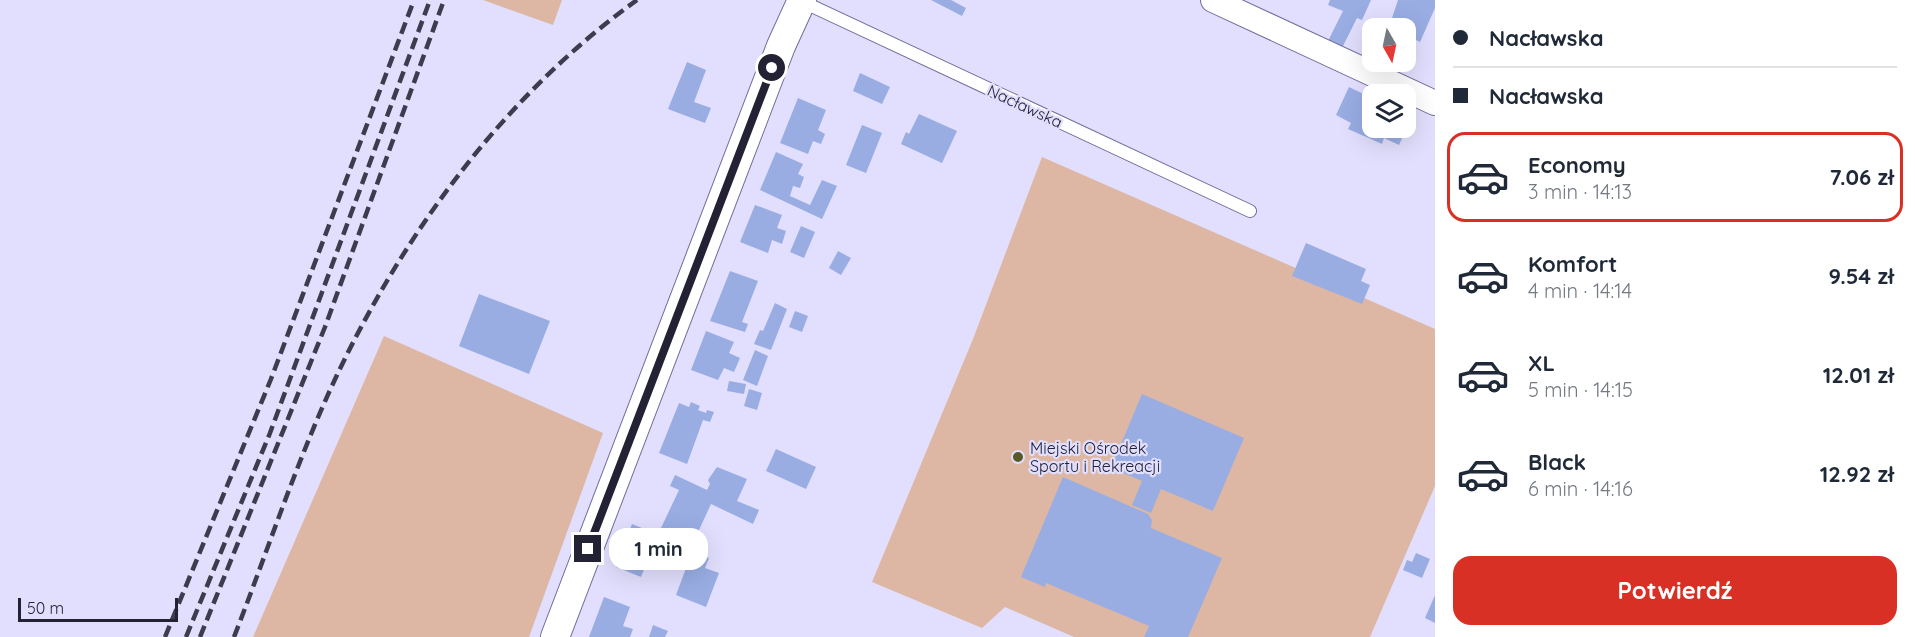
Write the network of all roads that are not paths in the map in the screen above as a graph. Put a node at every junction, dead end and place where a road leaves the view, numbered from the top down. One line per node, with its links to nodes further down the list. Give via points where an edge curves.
1 (1213, 0): 3 (street)
2 (801, 1): 4 (lane, Nacławska); 5 (street, Nacławska)
3 (1435, 103)
4 (1250, 211)
5 (555, 637)

